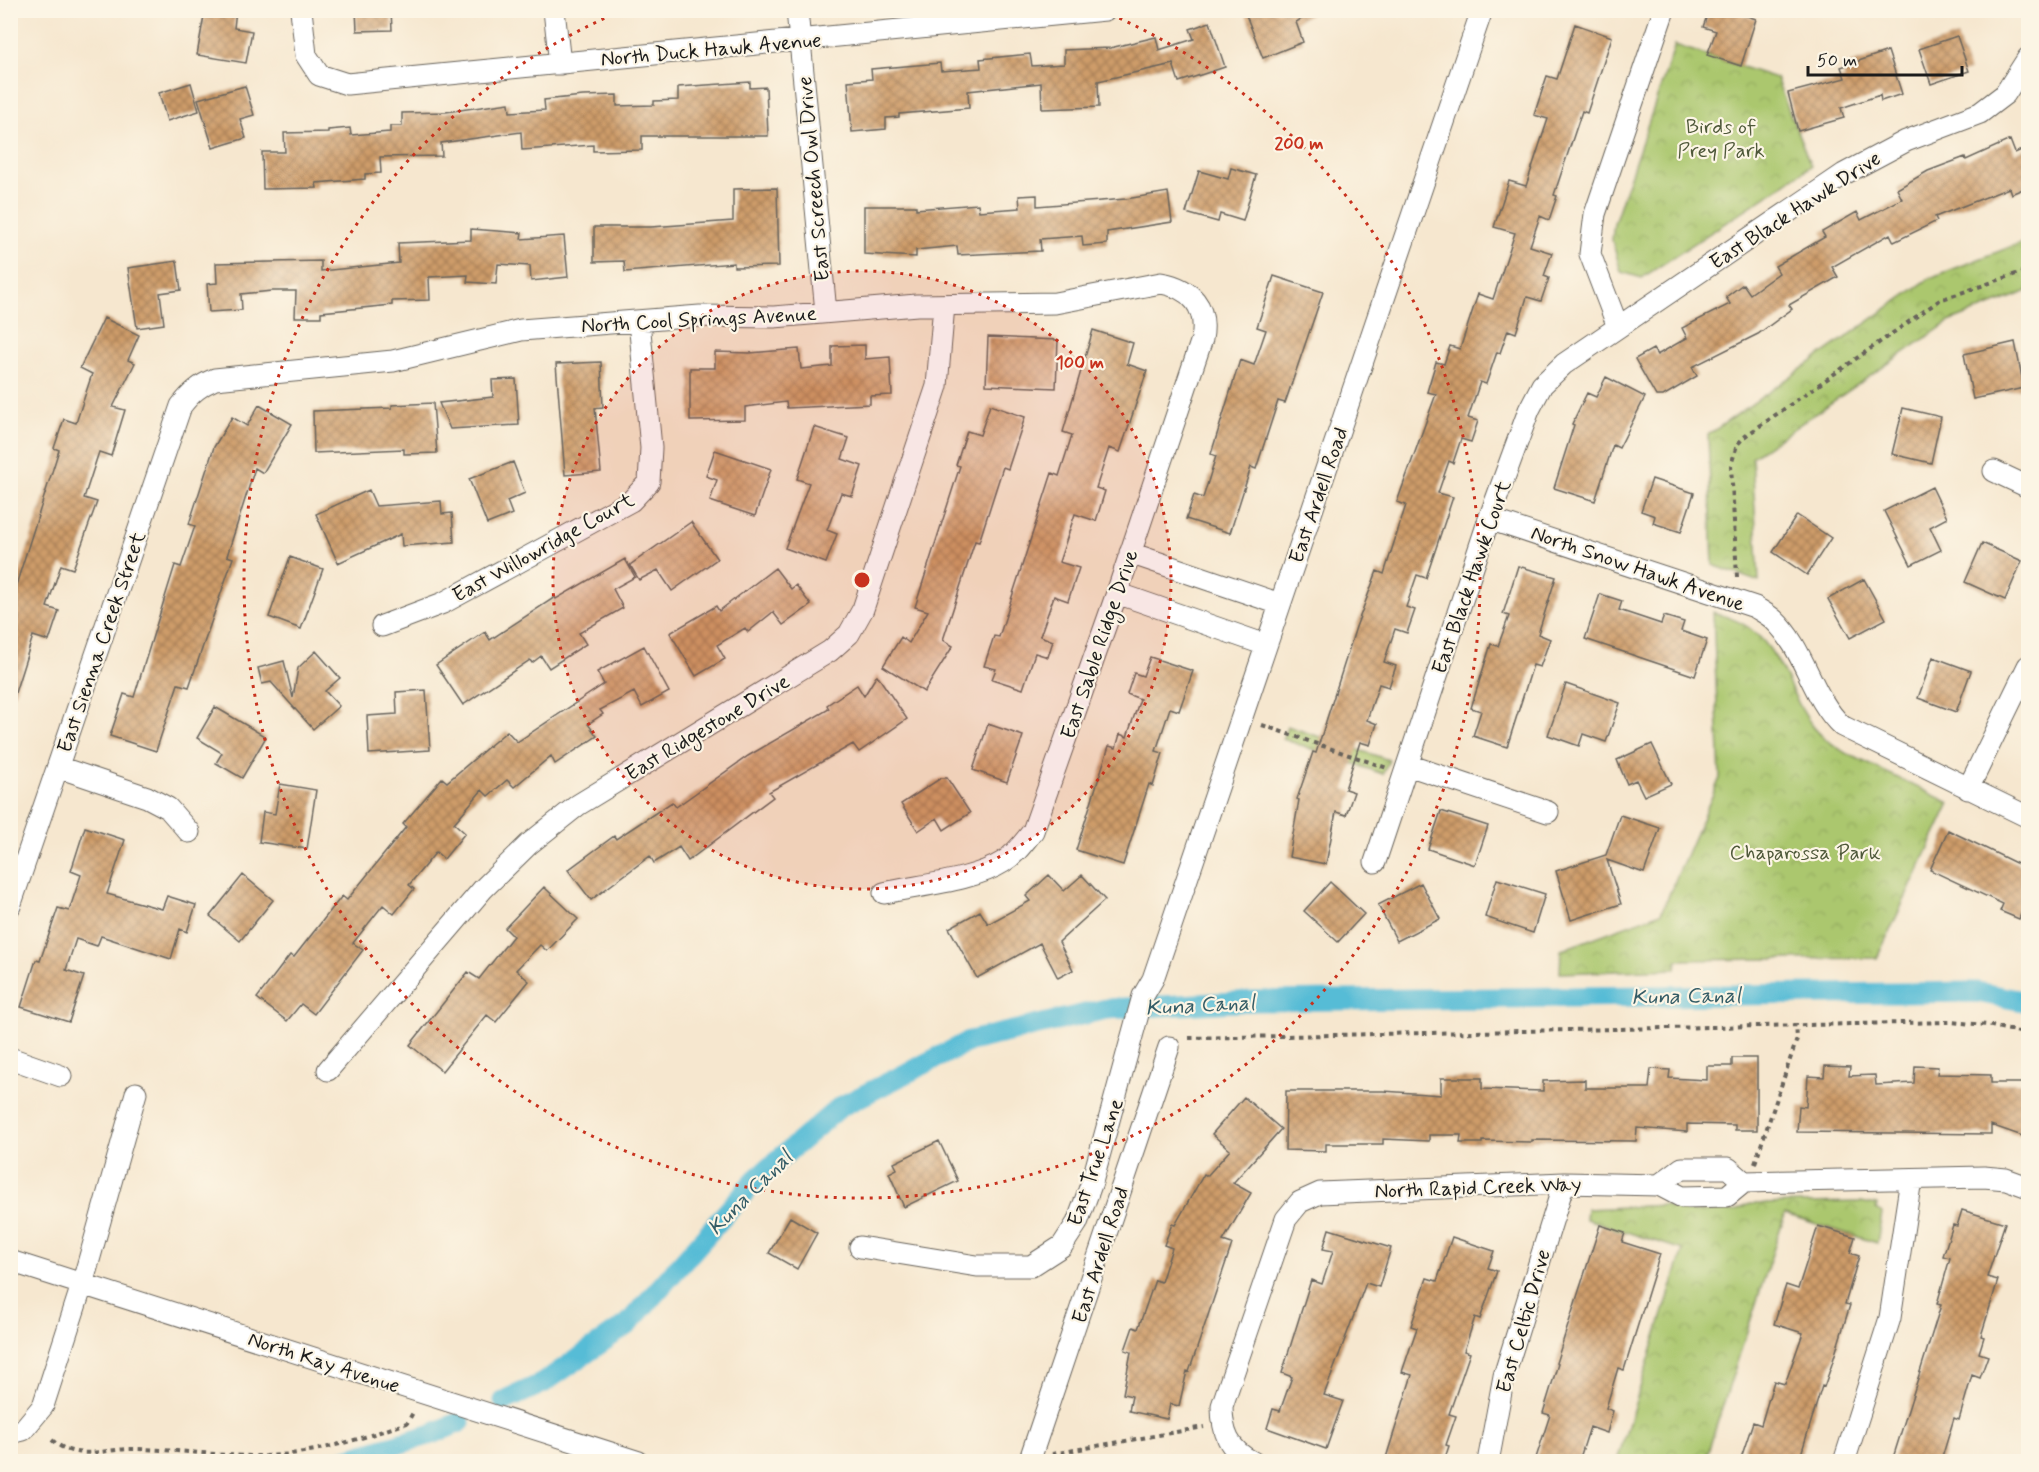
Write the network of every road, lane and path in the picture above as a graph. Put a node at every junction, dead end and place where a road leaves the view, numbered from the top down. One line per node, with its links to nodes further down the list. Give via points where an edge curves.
1 (301, 10): 9 (street, North Duck Hawk Avenue, via 306,55 319,75 347,84)
2 (554, 10): 9 (street)
3 (797, 10): 7 (street, East Screech Owl Drive)
4 (1482, 10): 23 (street, East Ardell Road)
5 (1664, 10): 15 (street, via 1595,214 1590,254)
6 (1093, 11): 7 (street, North Duck Hawk Avenue)
7 (800, 41): 9 (street, North Duck Hawk Avenue); 13 (street, East Screech Owl Drive)
8 (2028, 58): 15 (street, East Black Hawk Drive, via 2005,94 1980,113 1906,141 1844,174)
9 (560, 64)
10 (2028, 270): 21 (path, via 1940,300 1744,437 1731,465)
11 (1195, 299): 12 (street, North Cool Springs Avenue, via 1178,286 1161,282 1055,303); 20 (street, East Sable Ridge Drive, via 1202,312 1202,339)
12 (944, 304): 13 (street, North Cool Springs Avenue); 43 (street, East Ridgestone Drive, via 936,386 863,609 849,634 807,666 578,806 529,844 483,889)
13 (826, 312): 14 (street, North Cool Springs Avenue)
14 (639, 321): 16 (street, North Cool Springs Avenue, via 521,330 393,361 215,379); 24 (street, East Willowridge Court, via 651,448 649,482 631,501 443,603)
15 (1618, 327): 19 (street, East Black Hawk Court, via 1564,364 1542,385 1529,410)
16 (202, 384): 28 (street, East Sienna Creek Street, via 181,406)
17 (1994, 471): 18 (street)
18 (2028, 488)
19 (1490, 519): 29 (street, East Black Hawk Court); 30 (street, North Snow Hawk Avenue, via 1755,607 1774,620 1788,638 1829,714 1842,726)
20 (1130, 554): 22 (street, East Sable Ridge Drive); 23 (street)
21 (1737, 577)
22 (1117, 593): 25 (street); 35 (street, East Sable Ridge Drive, via 1041,813 1021,847 986,871)
23 (1280, 604): 25 (street, East Ardell Road)
24 (382, 626)
25 (1266, 645): 37 (street, East Ardell Road)
26 (2028, 666): 30 (street)
27 (1262, 725): 29 (path)
28 (58, 767): 33 (street, via 158,802); 36 (street, East Sienna Creek Street)
29 (1400, 767): 31 (street); 34 (street, East Black Hawk Court)
30 (1968, 789): 32 (street, North Snow Hawk Avenue)
31 (1548, 812)
32 (2028, 817)
33 (189, 832)
34 (1375, 862)
35 (884, 893)
36 (10, 906)
37 (1148, 988): 51 (street, East True Lane, via 1092,1182 1077,1223 1062,1246 1031,1266 977,1266)
38 (1796, 1024): 39 (path, via 1950,1022); 40 (path); 46 (path, via 1797,1039)
39 (2028, 1034)
40 (1189, 1038)
41 (1169, 1047): 58 (street, East Ardell Road)
42 (10, 1058): 44 (street)
43 (328, 1070)
44 (61, 1076)
45 (136, 1093): 53 (street)
46 (1750, 1174): 47 (street, North Rapid Creek Way); 49 (street, via 1728,1168 1682,1168); 49 (street, North Rapid Creek Way, via 1727,1196 1682,1197)
47 (1911, 1179): 50 (street, North Rapid Creek Way, via 1984,1177); 62 (street, via 1890,1318)
48 (1564, 1183): 49 (street, North Rapid Creek Way); 60 (street, North Rapid Creek Way, via 1320,1193 1300,1202 1286,1219 1221,1406 1226,1437 1234,1450); 61 (street, East Celtic Drive, via 1504,1376)
49 (1659, 1185)
50 (2028, 1187)
51 (860, 1247)
52 (10, 1262): 53 (street, North Kay Avenue)
53 (82, 1285): 56 (street, via 43,1406); 59 (street, North Kay Avenue)
54 (414, 1411): 57 (path, via 407,1423 288,1454 181,1454 128,1449 75,1453)
55 (1205, 1427): 58 (path)
56 (17, 1431)
57 (52, 1440)
58 (1039, 1457)
59 (639, 1461)
60 (1252, 1461)
61 (1488, 1461)
62 (1844, 1461)

